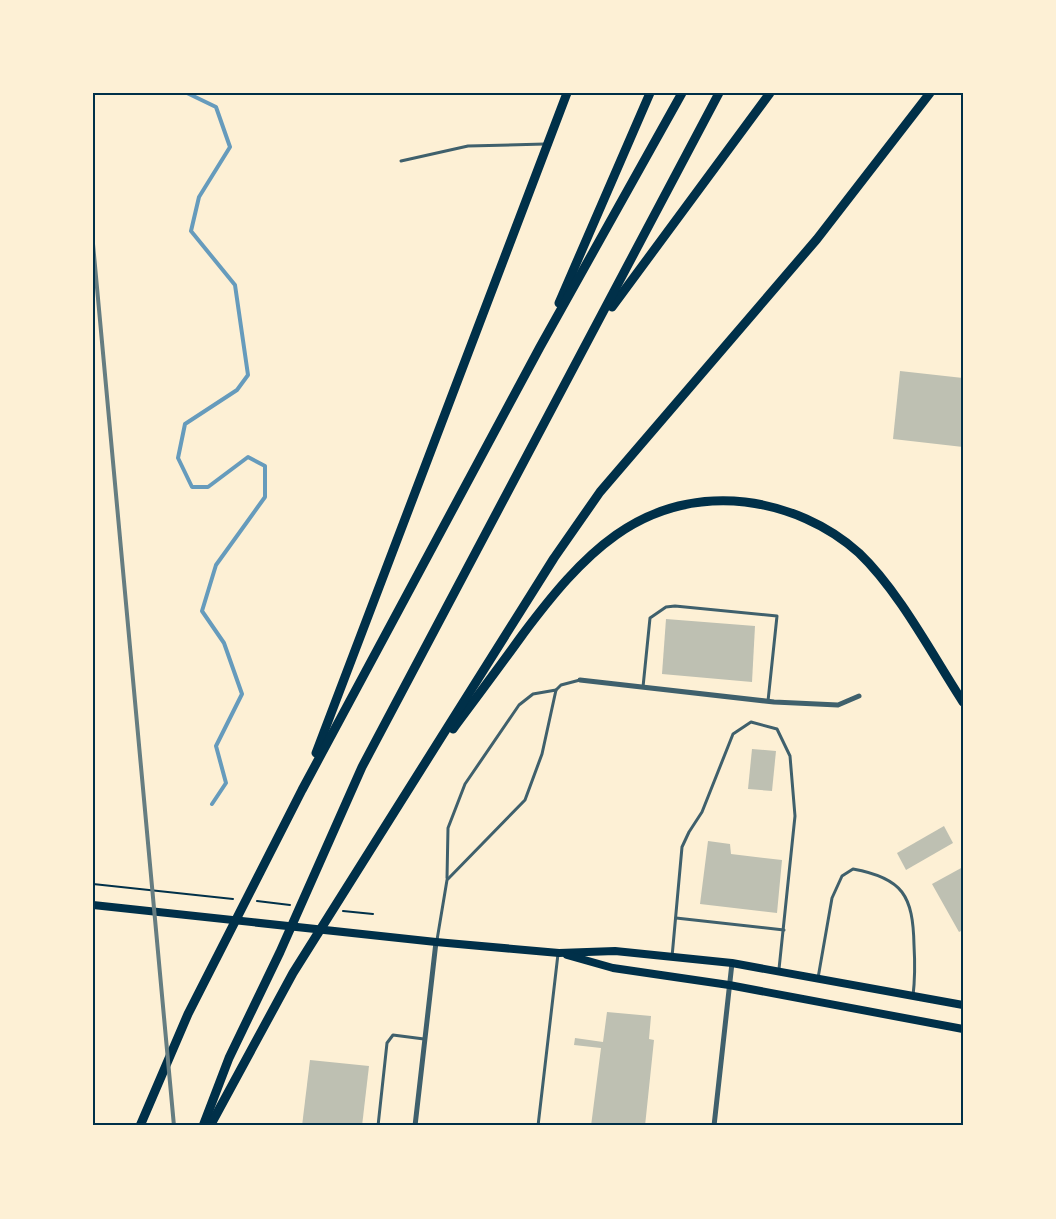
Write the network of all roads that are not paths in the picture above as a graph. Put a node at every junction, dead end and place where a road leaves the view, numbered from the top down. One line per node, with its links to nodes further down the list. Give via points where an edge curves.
1 (567, 93): 7 (highway)
2 (650, 93): 10 (highway)
3 (682, 93): 10 (highway)
4 (719, 93): 9 (highway)
5 (770, 93): 9 (highway)
6 (930, 93): 17 (highway, via 817,239 600,492)
7 (547, 144): 8 (lane, via 468,146); 18 (highway)
8 (401, 161)
9 (594, 330): 35 (highway, via 362,767 229,1058)
10 (540, 346): 18 (highway)
11 (580, 680): 12 (street); 13 (lane, via 561,684)
12 (643, 687): 15 (street); 15 (lane, via 650,618 666,607 777,616)
13 (556, 690): 19 (lane, via 542,754 525,800); 19 (lane, via 533,694 519,705 465,784 448,828)
14 (859, 696): 15 (street, via 838,705)
15 (768, 701)
16 (963, 702): 17 (highway, via 882,580 860,554 834,533 790,512 762,505 693,503 640,519 586,557 553,594)
17 (409, 789): 36 (highway, via 293,973)
18 (302, 790): 34 (highway, via 188,1014)
19 (447, 880): 23 (lane)
20 (93, 905): 23 (main road)
21 (676, 918): 22 (lane); 22 (lane, via 682,848 688,832 702,812 733,734 751,722 777,729 790,756 795,816); 25 (lane)
22 (784, 930): 27 (lane)
23 (436, 942): 24 (main road); 33 (street)
24 (559, 953): 25 (main road, via 615,951); 29 (main road, via 613,968); 39 (lane)
25 (672, 957): 26 (main road)
26 (732, 963): 27 (main road); 29 (street)
27 (778, 971): 28 (main road)
28 (818, 978): 30 (main road); 30 (lane, via 832,898 842,876 853,869 877,873 897,886 910,902 914,926)
29 (729, 985): 32 (main road); 40 (street)
30 (913, 997): 31 (main road)
31 (963, 1005)
32 (963, 1029)
33 (425, 1039): 37 (lane, via 393,1035 387,1043); 38 (street)
34 (140, 1126)
35 (203, 1126)
36 (210, 1126)
37 (378, 1126)
38 (415, 1126)
39 (538, 1126)
40 (714, 1126)

